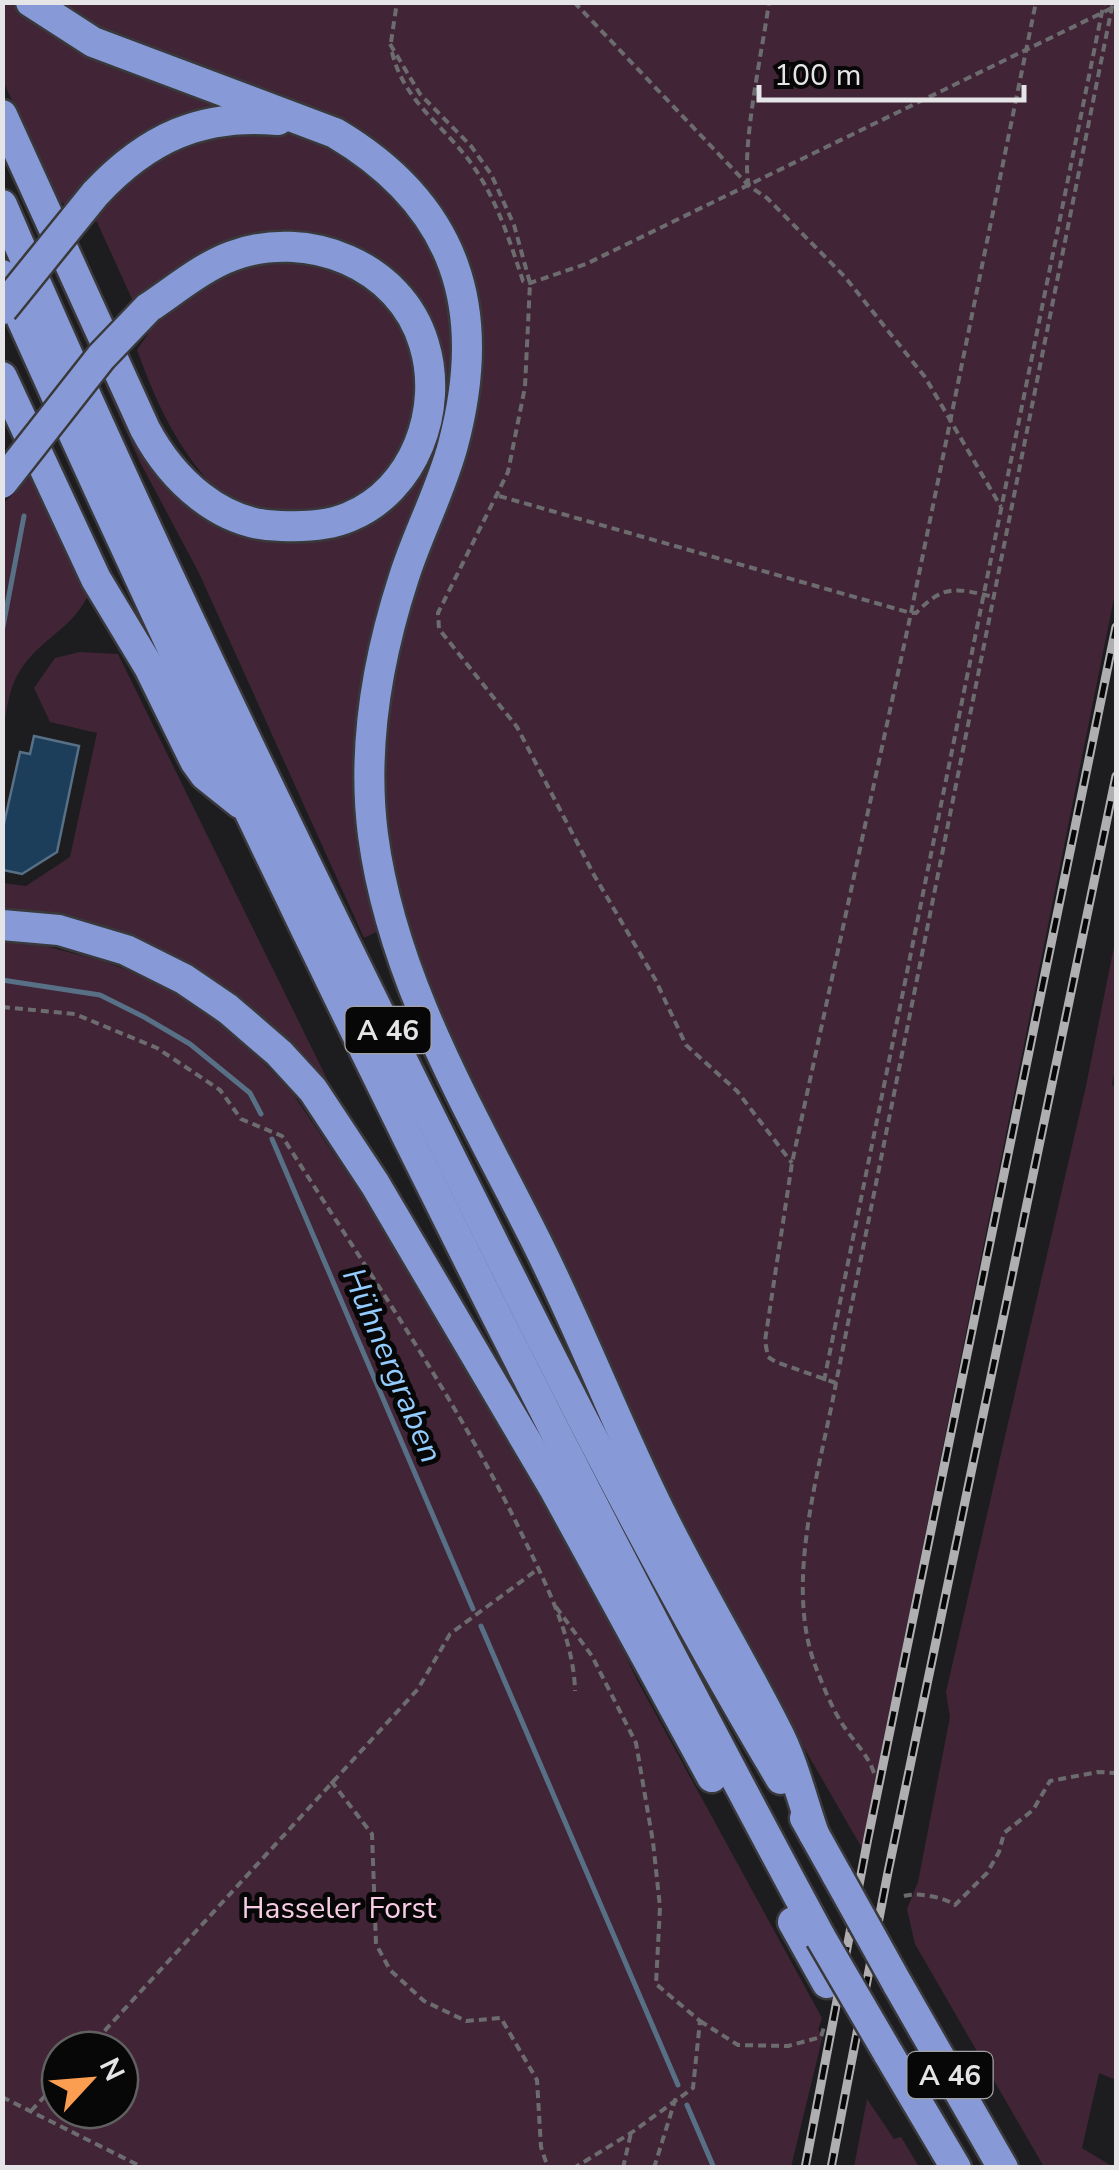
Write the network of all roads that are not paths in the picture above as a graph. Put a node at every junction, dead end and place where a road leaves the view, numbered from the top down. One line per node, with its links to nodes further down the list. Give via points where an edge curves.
1 (31, 2): 3 (highway, via 93,42)
2 (2, 115): 8 (highway, bridge, via 146,429 190,488 242,520 311,526 349,518 391,488 412,462 426,428 432,385 424,342 407,308 375,276 341,255 274,246 232,256 148,308 100,357)
3 (301, 122): 6 (highway, bridge, via 214,121 178,132 118,169); 11 (highway, via 352,142 403,183 456,268 468,323 466,379 452,447 404,576 374,702 372,829 390,926 421,1009 553,1275 639,1470 779,1733)
4 (2, 205): 11 (highway, A 46, via 204,651 435,1125 640,1526)
5 (2, 276): 9 (highway, A 46)
6 (2, 309)
7 (2, 377): 9 (highway, via 96,578 195,762)
8 (2, 483)
9 (248, 809): 12 (highway, A 46, bridge, via 567,1454)
10 (2, 924): 12 (highway, via 59,930 126,950 184,979 228,1009 312,1090 375,1184 555,1490 826,1983)
11 (814, 1834): 14 (highway, A 46, bridge)
12 (883, 2064): 13 (highway, A 46)
13 (955, 2166)
14 (1003, 2168)

